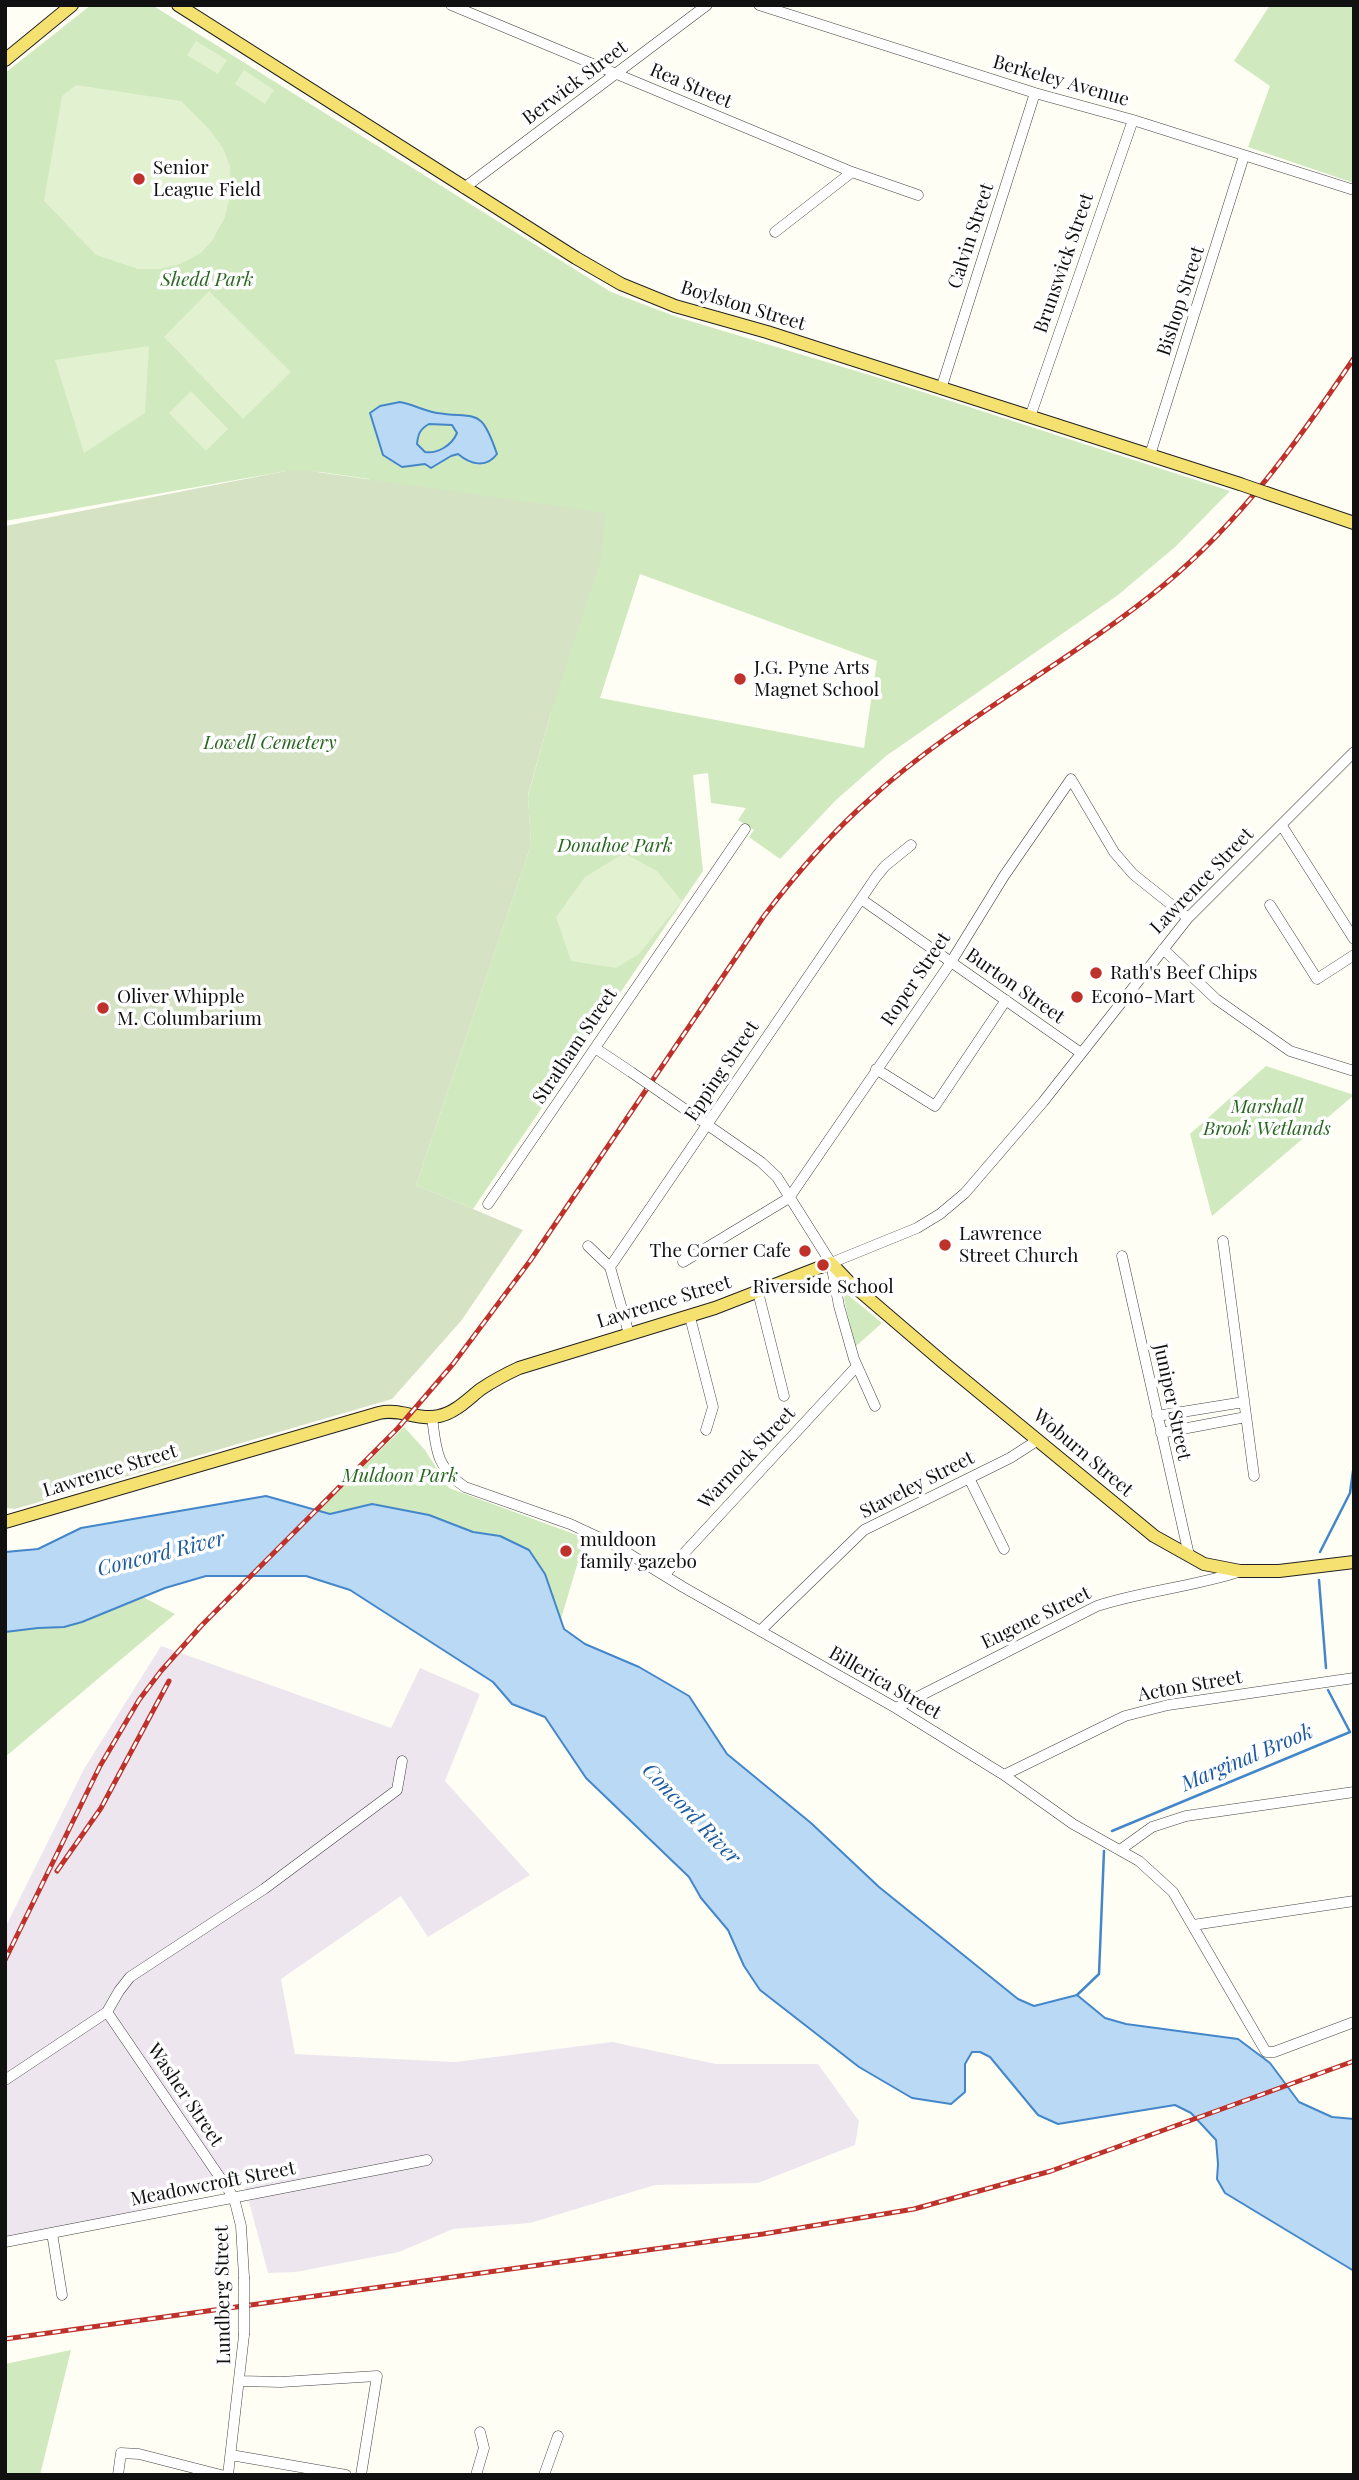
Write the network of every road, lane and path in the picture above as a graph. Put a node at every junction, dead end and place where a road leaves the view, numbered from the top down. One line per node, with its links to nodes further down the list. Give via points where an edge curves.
1 (72, 5): 6 (main road)
2 (178, 5): 12 (main road, Boylston Street)
3 (451, 5): 7 (street, Rea Street)
4 (707, 5): 7 (street, Berwick Street)
5 (759, 5): 8 (street, Berkeley Avenue)
6 (5, 60)
7 (617, 74): 11 (street, Rea Street); 12 (street, Berwick Street)
8 (1035, 93): 9 (street, Berkeley Avenue); 16 (street, Calvin Street)
9 (1133, 120): 10 (street, Berkeley Avenue); 17 (street, Brunswick Street)
10 (1244, 156): 13 (street, Berkeley Avenue); 18 (street, Bishop Street)
11 (852, 172): 14 (street, Rea Street); 15 (street)
12 (464, 188): 16 (main road, Boylston Street, via 621,284 675,306)
13 (1354, 190)
14 (918, 195)
15 (775, 232)
16 (941, 389): 17 (main road, Boylston Street)
17 (1030, 417): 18 (main road, Boylston Street)
18 (1150, 455): 19 (main road, Boylston Street, bridge)
19 (1354, 523)
20 (1354, 752): 21 (street, Lawrence Street)
21 (1282, 826): 26 (street, Lawrence Street); 27 (street)
22 (745, 828): 32 (street, Stratham Street)
23 (911, 845): 24 (street, Epping Street, via 885,866)
24 (861, 899): 30 (street, Burton Street); 36 (street, Epping Street)
25 (1270, 905): 29 (street, via 1317,979)
26 (1188, 918): 28 (street, Lawrence Street); 30 (street, Roper Street, via 1133,874 1114,852 1071,779)
27 (1354, 939)
28 (1163, 948): 33 (street, Lawrence Street); 35 (street, via 1216,999 1290,1051)
29 (1354, 955)
30 (951, 962): 31 (street, Burton Street); 34 (street, Roper Street)
31 (1006, 1000): 33 (street, Burton Street); 34 (street, via 935,1106)
32 (595, 1048): 36 (street, bridge); 38 (street, Stratham Street)
33 (1082, 1053): 43 (street, Lawrence Street, via 965,1193 940,1214)
34 (876, 1069): 37 (street, Roper Street)
35 (1354, 1071)
36 (707, 1125): 37 (street, via 769,1169); 44 (street, Epping Street)
37 (789, 1198): 42 (street); 43 (street)
38 (488, 1204)
39 (1223, 1241): 50 (street)
40 (588, 1246): 44 (street)
41 (1122, 1256): 52 (street, Juniper Street)
42 (683, 1262)
43 (831, 1263): 45 (main road, Lawrence Street); 48 (street); 57 (main road, Woburn Street)
44 (610, 1267): 47 (street)
45 (758, 1292): 46 (main road, Lawrence Street); 49 (street)
46 (690, 1317): 47 (main road, Lawrence Street); 55 (street, via 713,1407)
47 (629, 1334): 53 (main road, Lawrence Street, via 519,1368 448,1413)
48 (857, 1366): 51 (street); 65 (street, Warnock Street)
49 (784, 1396)
50 (1244, 1402): 52 (street); 54 (street)
51 (875, 1406)
52 (1157, 1416): 56 (street, Juniper Street)
53 (432, 1417): 60 (main road, Lawrence Street, via 395,1410 370,1415); 65 (street, Billerica Street, via 437,1454 456,1481 480,1494 586,1531)
54 (1246, 1417): 56 (street); 58 (street)
55 (706, 1430)
56 (1161, 1433): 62 (street, Juniper Street)
57 (1038, 1440): 59 (street, Staveley Street); 62 (main road, Woburn Street, via 1154,1536)
58 (1254, 1476)
59 (970, 1478): 61 (street); 66 (street, Staveley Street, via 864,1530)
60 (5, 1522)
61 (1004, 1549)
62 (1189, 1555): 64 (main road, Woburn Street, via 1204,1564)
63 (1354, 1562): 64 (main road, Woburn Street)
64 (1240, 1571): 68 (street, Eugene Street, via 1097,1606)
65 (664, 1575): 66 (street, Billerica Street)
66 (760, 1631): 68 (street, Billerica Street)
67 (1354, 1678): 70 (street, Acton Street, via 1168,1705 1125,1716)
68 (896, 1708): 70 (street, Billerica Street)
69 (402, 1761): 75 (street, via 397,1790 280,1877 130,1977)
70 (1004, 1774): 72 (street, Billerica Street, via 1073,1824)
71 (1354, 1792): 72 (street, via 1186,1816 1152,1827)
72 (1120, 1850): 74 (street, Billerica Street, via 1160,1878)
73 (1354, 1901): 74 (street)
74 (1193, 1925): 76 (street, Billerica Street, via 1266,2052)
75 (107, 2012): 77 (street); 79 (street, Washer Street)
76 (1354, 2022)
77 (5, 2080)
78 (427, 2160): 79 (street, Meadowcroft Street)
79 (234, 2198): 80 (street, Meadowcroft Street); 83 (street, Lundberg Street, bridge, via 244,2277)
80 (52, 2233): 81 (street, Meadowcroft Street); 82 (street)
81 (5, 2242)
82 (62, 2295)
83 (240, 2381): 86 (street, Lundberg Street); 91 (street, via 377,2376)
84 (480, 2432): 92 (street, via 484,2448)
85 (558, 2436): 93 (street)
86 (231, 2455): 89 (street, Lundberg Street); 90 (street)
87 (118, 2475): 88 (street, via 121,2453)
88 (221, 2475)
89 (228, 2475)
90 (346, 2475)
91 (361, 2475)
92 (476, 2475)
93 (544, 2475)

